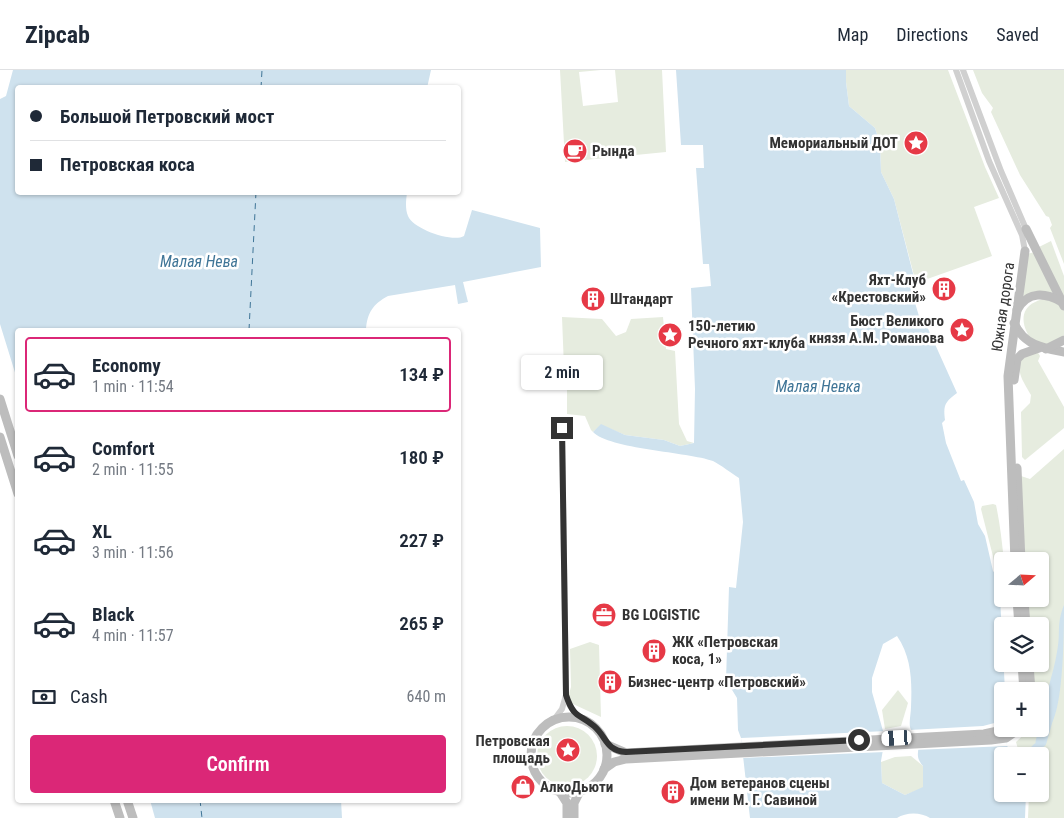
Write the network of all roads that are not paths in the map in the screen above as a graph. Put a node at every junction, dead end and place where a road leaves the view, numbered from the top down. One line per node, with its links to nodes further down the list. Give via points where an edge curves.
1 (956, 70): 4 (street, Южная дорога, via 989,161 1022,235)
2 (963, 70): 3 (street, via 1000,171)
3 (1026, 228): 5 (street)
4 (1025, 251): 6 (street, Южная дорога)
5 (1063, 304): 6 (street, via 1050,295 1036,294 1020,304)
6 (1016, 312): 7 (street, Южная дорога)
7 (1014, 322): 9 (street, via 1023,338); 16 (street, Южная дорога, via 1008,376)
8 (1064, 340): 9 (street)
9 (1043, 348): 10 (street); 17 (street, Южная дорога, via 1022,354 1016,359 1014,371)
10 (1064, 352)
11 (0, 399): 14 (street)
12 (562, 428): 18 (street)
13 (0, 437): 15 (street)
14 (15, 447)
15 (15, 484)
16 (1014, 552)
17 (1021, 552)
18 (566, 695): 19 (street); 20 (street, via 562,709)
19 (579, 718): 20 (street, via 565,717); 22 (street, via 595,728)
20 (553, 721): 26 (street, via 536,736 531,759 540,780)
21 (994, 733): 23 (street)
22 (605, 744): 23 (street, via 626,752); 24 (street, via 607,757)
23 (742, 749): 24 (street, via 621,759)
24 (604, 769): 25 (street, via 595,783)
25 (580, 791): 26 (street); 32 (street, via 574,803)
26 (560, 792): 31 (street, via 567,804)
27 (115, 803): 29 (street)
28 (128, 803): 30 (street)
29 (120, 818)
30 (133, 818)
31 (567, 818)
32 (574, 818)

